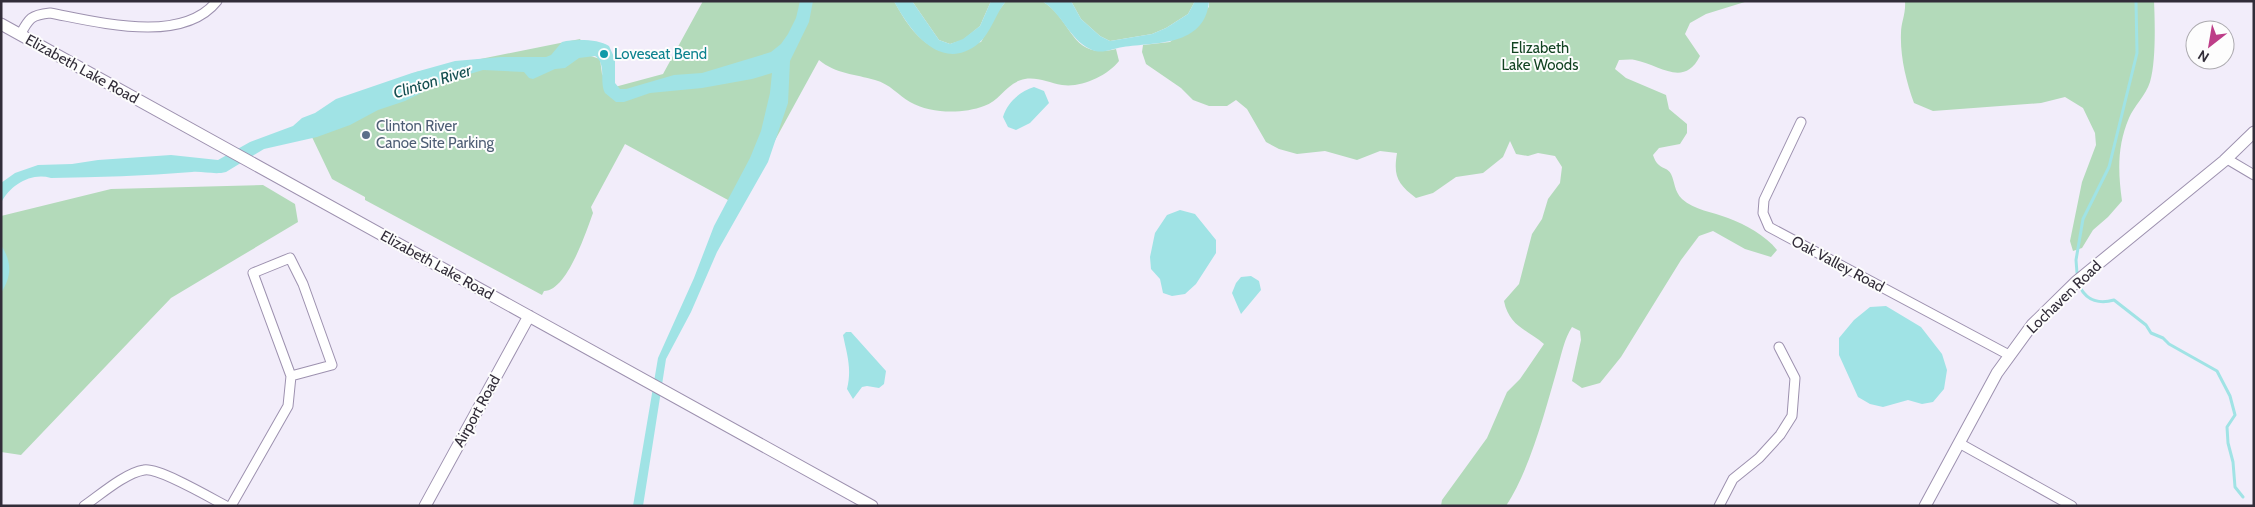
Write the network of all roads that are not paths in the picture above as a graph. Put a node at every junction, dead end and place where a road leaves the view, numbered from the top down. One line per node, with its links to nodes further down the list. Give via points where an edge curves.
1 (217, 1): 3 (street, via 199,17 178,25 148,27 50,13 35,15)
2 (1, 24): 3 (street, Elizabeth Lake Road)
3 (20, 34): 8 (street, Elizabeth Lake Road)
4 (1801, 122): 10 (street, Oak Valley Road, via 1764,200 1763,213 1769,227)
5 (2254, 132): 6 (street, Lochaven Road)
6 (2227, 159): 7 (street); 10 (street, Lochaven Road, via 2077,281 2032,325)
7 (2254, 175)
8 (529, 316): 16 (street, Airport Road); 17 (street, Elizabeth Lake Road)
9 (1779, 347): 18 (street, via 1795,378 1792,416 1780,435 1733,479)
10 (2009, 355): 12 (street, Lochaven Road)
11 (291, 376): 11 (street, via 253,273 290,258 303,284 332,365); 15 (street, via 288,406)
12 (1959, 443): 19 (street, Lochaven Road); 20 (street)
13 (84, 506): 14 (street, via 145,469 159,472)
14 (226, 506)
15 (231, 506)
16 (425, 506)
17 (872, 506)
18 (1719, 506)
19 (1925, 506)
20 (2072, 506)

